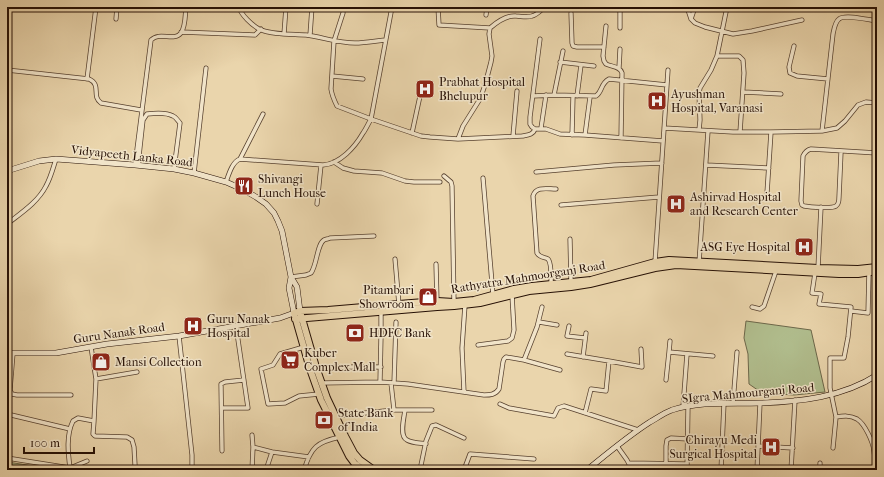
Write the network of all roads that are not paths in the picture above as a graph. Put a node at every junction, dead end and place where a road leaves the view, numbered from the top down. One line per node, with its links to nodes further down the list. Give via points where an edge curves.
1 (96, 7): 48 (street)
2 (117, 7): 20 (street)
3 (186, 7): 28 (street)
4 (239, 7): 27 (street, via 244,17)
5 (286, 7): 30 (street)
6 (312, 7): 31 (street)
7 (392, 7): 34 (street)
8 (438, 7): 25 (street, via 440,25)
9 (487, 7): 19 (street)
10 (545, 7): 25 (street, via 531,16 506,18)
11 (577, 7): 16 (street)
12 (651, 7): 16 (street)
13 (687, 7): 21 (street)
14 (695, 7): 21 (street)
15 (727, 7): 29 (street)
16 (620, 10): 26 (street)
17 (343, 13): 33 (street)
18 (571, 13): 36 (street, via 572,46)
19 (486, 15)
20 (116, 19)
21 (691, 19): 29 (street, via 705,28)
22 (802, 20): 29 (street, via 743,33)
23 (877, 21): 50 (street, via 847,17 838,20 834,28)
24 (606, 26): 36 (street)
25 (490, 28): 79 (street, via 492,56 486,80 480,99 465,122)
26 (620, 28)
27 (261, 30): 28 (street, via 255,35); 30 (street)
28 (181, 32): 63 (street, via 173,36 154,36 151,40)
29 (721, 32): 39 (street)
30 (284, 34): 31 (street)
31 (310, 36): 33 (street)
32 (540, 39): 58 (street)
33 (334, 40): 34 (street, via 355,43); 47 (street)
34 (386, 40): 65 (street)
35 (794, 46): 50 (street, via 790,73 796,76)
36 (604, 47): 44 (street, via 603,56 606,64)
37 (620, 49): 44 (street)
38 (563, 51): 40 (street)
39 (716, 56): 54 (street, via 739,56 742,59); 69 (street, via 700,88)
40 (560, 62): 41 (street); 56 (street)
41 (581, 65): 42 (street); 60 (street)
42 (594, 66)
43 (206, 68): 94 (street)
44 (619, 68): 51 (street)
45 (7, 70): 48 (street)
46 (668, 70): 52 (street)
47 (332, 76): 49 (street); 65 (street, via 332,96 338,106)
48 (87, 79): 63 (street, via 95,83 96,98 101,103)
49 (363, 79)
50 (828, 79): 71 (street)
51 (623, 80): 52 (street); 61 (street, via 607,80 598,94); 78 (street)
52 (667, 84): 67 (street)
53 (517, 91): 77 (street)
54 (743, 92): 55 (street); 72 (street)
55 (781, 94)
56 (554, 95): 59 (street); 60 (street)
57 (420, 96): 74 (street)
58 (533, 96): 59 (street); 68 (street, via 530,124)
59 (546, 96): 66 (street)
60 (575, 96): 61 (street); 75 (street)
61 (590, 97): 76 (street)
62 (877, 103): 71 (street, via 866,102 858,105 837,128)
63 (141, 110): 87 (street)
64 (263, 114): 84 (street)
65 (371, 119): 74 (street); 85 (street, via 357,141)
66 (541, 128): 68 (street); 75 (street)
67 (664, 128): 69 (street); 80 (street)
68 (535, 129): 77 (street, via 529,135)
69 (699, 130): 70 (street)
70 (708, 131): 72 (street); 89 (street)
71 (822, 131): 73 (street)
72 (740, 132): 73 (street)
73 (771, 132): 90 (street)
74 (412, 133): 79 (street)
75 (572, 135): 76 (street)
76 (585, 135): 78 (street)
77 (513, 136): 79 (street)
78 (621, 138): 80 (street)
79 (458, 139)
80 (663, 141): 86 (street)
81 (841, 152): 82 (street); 104 (street, via 837,206); 104 (street, via 811,149 804,153 801,204)
82 (877, 153)
83 (56, 159): 87 (street, Vidyapeeth Lanka Road); 92 (street, Vidyapeeth Lanka Road, via 39,161); 105 (street, via 46,187 31,204)
84 (240, 159): 88 (street); 97 (street, via 234,163)
85 (334, 162): 88 (street); 98 (street, via 354,171 382,173 414,182)
86 (662, 163): 93 (street); 101 (street)
87 (136, 165): 91 (street, Vidyapeeth Lanka Road); 91 (street, via 143,120 147,114 166,114 174,116 180,123)
88 (321, 165): 102 (street)
89 (706, 165): 90 (street); 110 (street)
90 (769, 168): 100 (street)
91 (174, 169): 94 (street, Vidyapeeth Lanka Road)
92 (7, 171)
93 (536, 172)
94 (194, 173): 97 (street, Vidyapeeth Lanka Road)
95 (444, 176): 123 (street, via 452,186)
96 (483, 178): 121 (street)
97 (226, 182): 117 (street, Vidyapeeth Lanka Road, via 256,197 274,213 282,231)
98 (440, 182)
99 (556, 189): 119 (street, via 537,189 533,196 536,253 549,261)
100 (767, 193)
101 (659, 197): 103 (street); 111 (street)
102 (317, 204)
103 (560, 205)
104 (820, 207): 115 (street)
105 (7, 224)
106 (374, 236): 117 (street, via 323,240 311,273)
107 (570, 239): 118 (street)
108 (395, 259): 125 (street)
109 (436, 264): 122 (street)
110 (698, 264): 111 (main road, Rathyatra Mahmoorganj Road); 114 (main road, Rathyatra Mahmoorganj Road); 115 (main road, Rathyatra Mahmoorganj Road)
111 (655, 265): 118 (main road, Rathyatra Mahmoorganj Road, via 596,283)
112 (877, 267): 113 (main road, Rathyatra Mahmoorganj Road)
113 (870, 270): 115 (main road, Rathyatra Mahmoorganj Road, via 858,274); 116 (main road, Rathyatra Mahmoorganj Road); 128 (street, via 868,312)
114 (776, 271): 115 (main road, Rathyatra Mahmoorganj Road); 127 (street, via 764,306 760,309)
115 (817, 271): 128 (street, via 812,293 821,294 819,304 851,307)
116 (877, 271)
117 (291, 277): 130 (street, Vidyapeeth Lanka Road, via 289,288); 130 (street, Vidyapeeth Lanka Road, via 297,287)
118 (571, 285): 119 (main road, Rathyatra Mahmoorganj Road)
119 (551, 286): 120 (main road, Rathyatra Mahmoorganj Road); 121 (main road, Rathyatra Mahmoorganj Road, via 514,289)
120 (512, 295): 121 (main road, Rathyatra Mahmoorganj Road); 140 (street, via 514,336 508,341)
121 (493, 297): 123 (main road, Rathyatra Mahmoorganj Road); 124 (main road, Rathyatra Mahmoorganj Road)
122 (437, 304): 123 (main road, Rathyatra Mahmoorganj Road); 125 (main road, Rathyatra Mahmoorganj Road)
123 (454, 304): 124 (main road, Rathyatra Mahmoorganj Road)
124 (465, 305): 165 (street, via 462,348)
125 (399, 307): 129 (main road, Rathyatra Mahmoorganj Road); 130 (main road, Rathyatra Mahmoorganj Road, via 328,310)
126 (542, 307): 132 (street)
127 (752, 307)
128 (851, 311): 167 (street, via 844,358 830,358)
129 (381, 312): 130 (main road, Rathyatra Mahmoorganj Road); 155 (street)
130 (298, 315): 134 (street, Guru Nanak Road); 142 (main road, Vidyapeeth Lanka Road); 154 (main road, Vidyapeeth Lanka Road)
131 (396, 322): 164 (street)
132 (538, 322): 133 (street); 152 (street)
133 (556, 325)
134 (236, 326): 137 (street, Guru Nanak Road); 160 (street)
135 (569, 326): 138 (street, via 567,336)
136 (586, 333): 138 (street)
137 (179, 336): 141 (street, Guru Nanak Road); 213 (street)
138 (585, 338): 151 (street)
139 (670, 341): 144 (street)
140 (478, 345)
141 (91, 347): 147 (street, Guru Nanak Road, via 56,352); 159 (street)
142 (304, 347): 166 (main road, Vidyapeeth Lanka Road); 166 (street, via 280,354 273,365 260,369 268,404 285,403 299,396)
143 (641, 350): 153 (street, via 642,367)
144 (669, 352): 149 (street); 161 (street)
145 (737, 352): 171 (street)
146 (7, 353): 147 (street, Guru Nanak Road)
147 (13, 353): 168 (street, via 10,392)
148 (567, 354): 151 (street)
149 (687, 354): 150 (street); 174 (street)
150 (713, 356)
151 (583, 357): 153 (street)
152 (524, 360): 156 (street); 165 (street, via 508,357 504,359 500,385 494,394)
153 (609, 361): 179 (street, via 606,391 591,389)
154 (316, 367): 155 (street); 162 (main road, Vidyapeeth Lanka Road)
155 (380, 367): 163 (street)
156 (560, 370)
157 (137, 372): 159 (street)
158 (877, 375): 167 (street, SIgra Mahmourganj Road, via 859,385)
159 (96, 379): 183 (street)
160 (244, 380): 175 (street, via 223,383); 175 (street, via 248,408)
161 (666, 380)
162 (321, 382): 163 (street); 181 (main road, Vidyapeeth Lanka Road)
163 (380, 382): 164 (street)
164 (393, 383): 165 (street); 176 (street)
165 (464, 392)
166 (319, 394): 187 (main road, Vidyapeeth Lanka Road)
167 (831, 394): 169 (street, SIgra Mahmourganj Road); 182 (street)
168 (71, 395)
169 (795, 400): 172 (street, SIgra Mahmourganj Road); 194 (street)
170 (724, 403): 171 (street, SIgra Mahmourganj Road); 174 (street, SIgra Mahmourganj Road); 224 (street)
171 (733, 403): 172 (street, SIgra Mahmourganj Road)
172 (760, 403): 192 (street)
173 (500, 404): 179 (street, via 554,416 558,408 564,406)
174 (685, 407): 185 (street, SIgra Mahmourganj Road, via 671,410); 189 (street)
175 (222, 408): 196 (street)
176 (394, 410): 177 (street); 181 (street)
177 (405, 410): 178 (street); 190 (street, via 403,436 409,441)
178 (432, 410)
179 (585, 413): 185 (street)
180 (7, 414): 184 (street)
181 (336, 416): 187 (main road, Vidyapeeth Lanka Road)
182 (836, 417): 195 (street); 197 (street, via 850,416 862,422)
183 (94, 421): 184 (street, via 78,418 73,421); 212 (street, via 95,436 127,437 132,440)
184 (70, 429): 209 (street)
185 (638, 430): 191 (street, SIgra Mahmourganj Road)
186 (252, 435): 193 (street)
187 (342, 437): 199 (street, via 319,444); 217 (main road, Vidyapeeth Lanka Road, via 348,456); 218 (main road, Vidyapeeth Lanka Road, via 360,460)
188 (464, 438): 190 (street, via 436,425 432,426)
189 (688, 439): 206 (street, via 667,440); 207 (street)
190 (426, 444): 219 (street)
191 (617, 446): 203 (street); 210 (street, SIgra Mahmourganj Road)
192 (758, 446): 194 (street); 225 (street)
193 (253, 447): 198 (street); 214 (street)
194 (792, 448): 226 (street)
195 (833, 448)
196 (222, 451)
197 (876, 451): 228 (street)
198 (272, 452): 199 (street); 215 (street)
199 (309, 457): 216 (street)
200 (7, 458): 209 (street)
201 (534, 459): 220 (street, via 470,454)
202 (87, 461): 209 (street)
203 (629, 463): 205 (street); 221 (street)
204 (820, 463): 227 (street)
205 (657, 464): 206 (street); 222 (street)
206 (666, 464): 207 (street)
207 (687, 464): 223 (street)
208 (92, 468): 211 (street)
209 (70, 469)
210 (590, 469)
211 (113, 470)
212 (134, 470)
213 (192, 470)
214 (252, 470)
215 (266, 470)
216 (304, 470)
217 (363, 470)
218 (374, 470)
219 (420, 470)
220 (464, 470)
221 (632, 470)
222 (657, 470)
223 (687, 470)
224 (721, 470)
225 (757, 470)
226 (791, 470)
227 (820, 470)
228 (874, 470)

